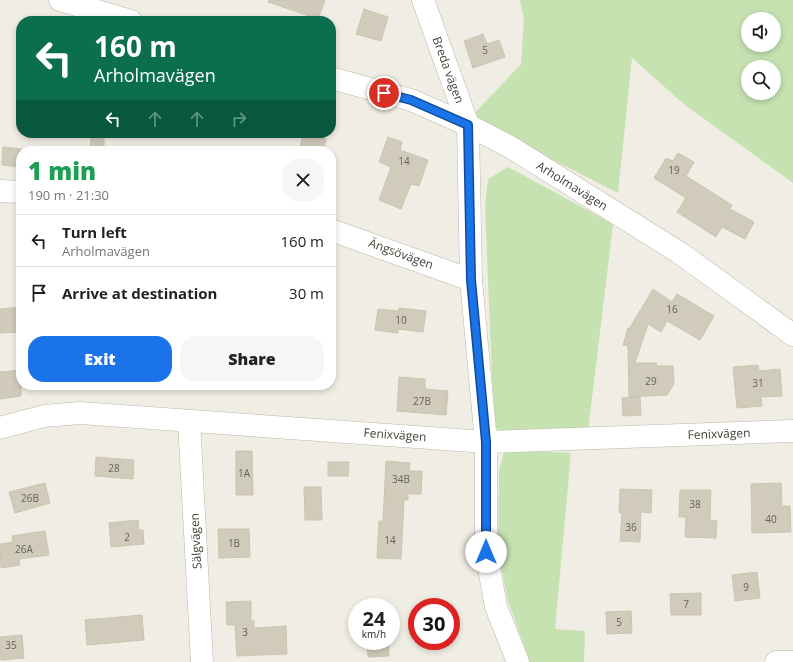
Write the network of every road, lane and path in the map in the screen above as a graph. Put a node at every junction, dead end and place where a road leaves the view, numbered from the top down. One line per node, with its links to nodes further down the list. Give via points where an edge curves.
1 (60, 0): 3 (street)
2 (423, 0): 5 (street, Breda vägen)
3 (114, 16)
4 (336, 79): 5 (street, Arholmavägen, via 411,100)
5 (468, 125): 9 (street, Breda vägen); 10 (street, Arholmavägen, via 512,148 680,253)
6 (0, 191): 7 (street)
7 (16, 192)
8 (336, 232): 9 (street, Ängsövägen)
9 (471, 280): 14 (street, Breda vägen)
10 (793, 334)
11 (189, 421): 12 (street, Fenixvägen, via 80,414 44,416); 14 (street, Fenixvägen); 15 (street, Sälgvägen)
12 (0, 428)
13 (793, 431): 14 (street, Fenixvägen)
14 (486, 442): 16 (street, Breda vägen, via 486,552 496,608)
15 (202, 662)
16 (518, 662)
17 (776, 662): 18 (street)
18 (793, 662)

